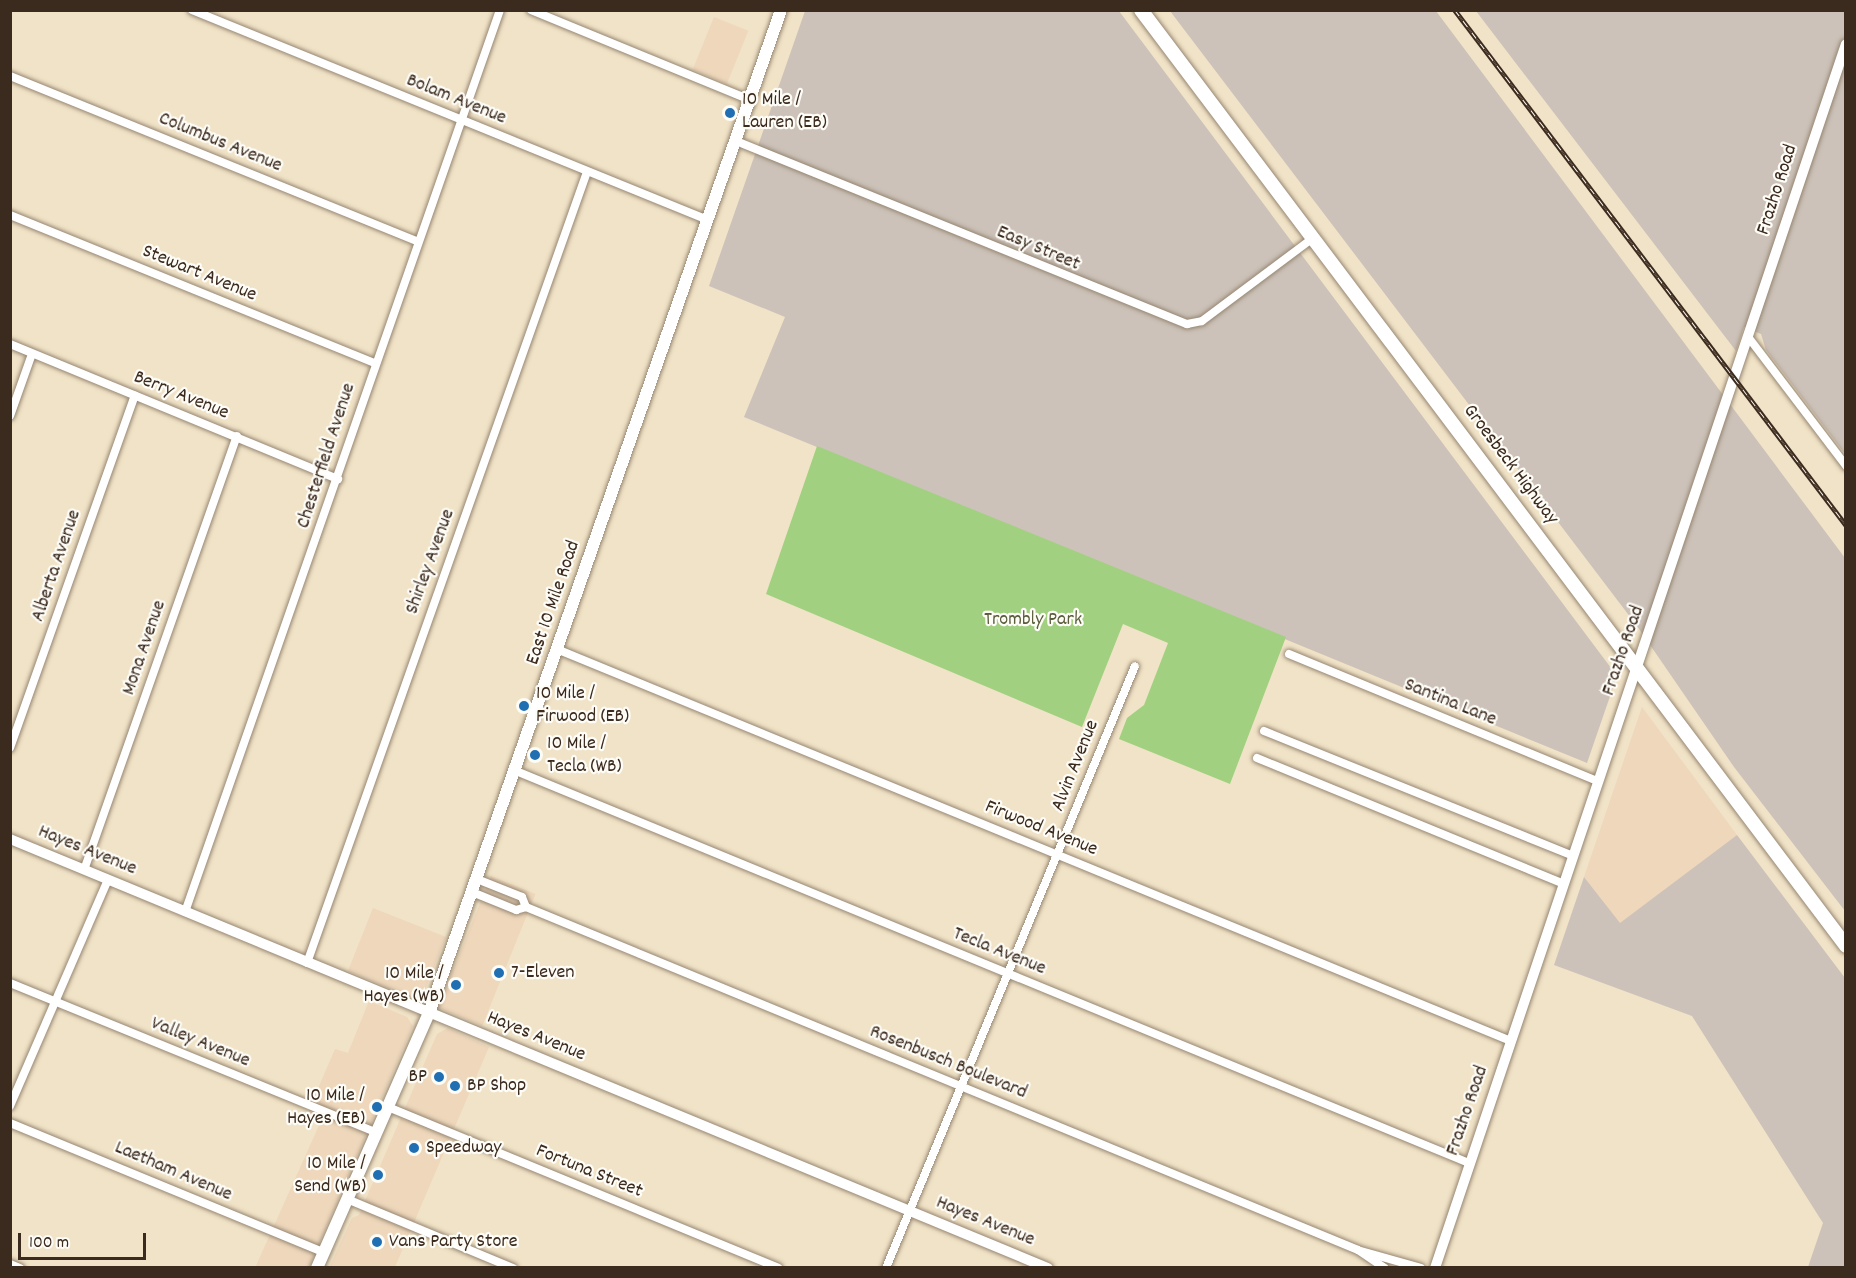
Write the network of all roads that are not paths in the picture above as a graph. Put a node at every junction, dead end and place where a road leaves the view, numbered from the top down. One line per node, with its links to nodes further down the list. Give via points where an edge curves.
1 (192, 10): 9 (street, Bolam Avenue)
2 (500, 10): 9 (street, Chesterfield Avenue)
3 (531, 10): 8 (street)
4 (781, 10): 8 (main road, East 10 Mile Road)
5 (1141, 10): 14 (main road, Groesbeck Highway)
6 (1845, 44): 16 (street, Frazho Road)
7 (10, 76): 15 (street, Columbus Avenue)
8 (750, 100): 10 (main road, East 10 Mile Road)
9 (460, 119): 11 (street, Bolam Avenue); 15 (street, Chesterfield Avenue)
10 (736, 141): 13 (main road, East 10 Mile Road); 14 (street, Easy Street, via 1187,324 1202,321)
11 (587, 172): 13 (street, Bolam Avenue); 45 (street, Shirley Avenue)
12 (10, 215): 19 (street, Stewart Avenue)
13 (708, 220): 25 (main road, East 10 Mile Road)
14 (1312, 237): 27 (main road, Groesbeck Highway)
15 (417, 241): 19 (street, Chesterfield Avenue)
16 (1749, 338): 23 (street); 27 (street, Frazho Road)
17 (10, 344): 18 (street, Berry Avenue)
18 (33, 354): 20 (street, Berry Avenue); 21 (street)
19 (374, 363): 24 (street, Chesterfield Avenue)
20 (135, 395): 22 (street, Berry Avenue); 30 (street, Alberta Avenue)
21 (10, 416)
22 (237, 436): 24 (street, Berry Avenue); 37 (street, Mona Avenue)
23 (1845, 466)
24 (338, 479): 43 (street, Chesterfield Avenue)
25 (559, 650): 32 (main road, East 10 Mile Road); 35 (street, Firwood Avenue)
26 (1289, 654): 33 (street, Santina Lane)
27 (1638, 665): 33 (street, Frazho Road); 44 (main road, Groesbeck Highway)
28 (1135, 666): 35 (street, Alvin Avenue)
29 (1264, 731): 36 (street)
30 (10, 748)
31 (1257, 758): 40 (street)
32 (516, 771): 38 (main road, East 10 Mile Road); 46 (street, Tecla Avenue)
33 (1599, 782): 36 (street, Frazho Road)
34 (10, 839): 37 (street, Hayes Avenue)
35 (1057, 854): 46 (street, Alvin Avenue); 50 (street, Firwood Avenue)
36 (1574, 856): 40 (street, Frazho Road)
37 (84, 870): 39 (street, Hayes Avenue)
38 (477, 879): 41 (main road, East 10 Mile Road); 42 (street, Rosenbusch Boulevard, via 522,897)
39 (108, 880): 43 (street, Hayes Avenue); 48 (street)
40 (1564, 884): 50 (street, Frazho Road)
41 (472, 892): 42 (street, Rosenbusch Boulevard, via 516,910); 49 (main road, East 10 Mile Road)
42 (526, 907): 51 (street, Rosenbusch Boulevard)
43 (185, 912): 45 (street, Hayes Avenue)
44 (1845, 946)
45 (307, 963): 49 (street, Hayes Avenue)
46 (1008, 974): 51 (street, Alvin Avenue); 56 (street, Tecla Avenue)
47 (10, 983): 48 (street, Valley Avenue)
48 (56, 1002): 52 (street); 55 (street, Valley Avenue)
49 (429, 1013): 53 (main road, East 10 Mile Road); 58 (street, Hayes Avenue)
50 (1511, 1041): 56 (street, Frazho Road)
51 (962, 1086): 58 (street, Alvin Avenue); 59 (street, Rosenbusch Boulevard)
52 (10, 1106)
53 (388, 1107): 55 (main road, East 10 Mile Road); 65 (street, Fortuna Street)
54 (10, 1123): 60 (street, Laetham Avenue)
55 (377, 1133): 57 (main road, East 10 Mile Road)
56 (1469, 1163): 70 (street, Frazho Road)
57 (347, 1199): 60 (main road, East 10 Mile Road); 64 (street)
58 (911, 1211): 66 (street, Alvin Avenue); 67 (street, Hayes Avenue)
59 (1358, 1250): 68 (street, Rosenbusch Boulevard); 69 (street, Rosenbusch Boulevard)
60 (323, 1252): 63 (main road, East 10 Mile Road)
61 (10, 1264): 62 (street)
62 (20, 1268)
63 (317, 1268)
64 (513, 1268)
65 (778, 1268)
66 (886, 1268)
67 (1048, 1268)
68 (1384, 1268)
69 (1421, 1268)
70 (1435, 1268)

